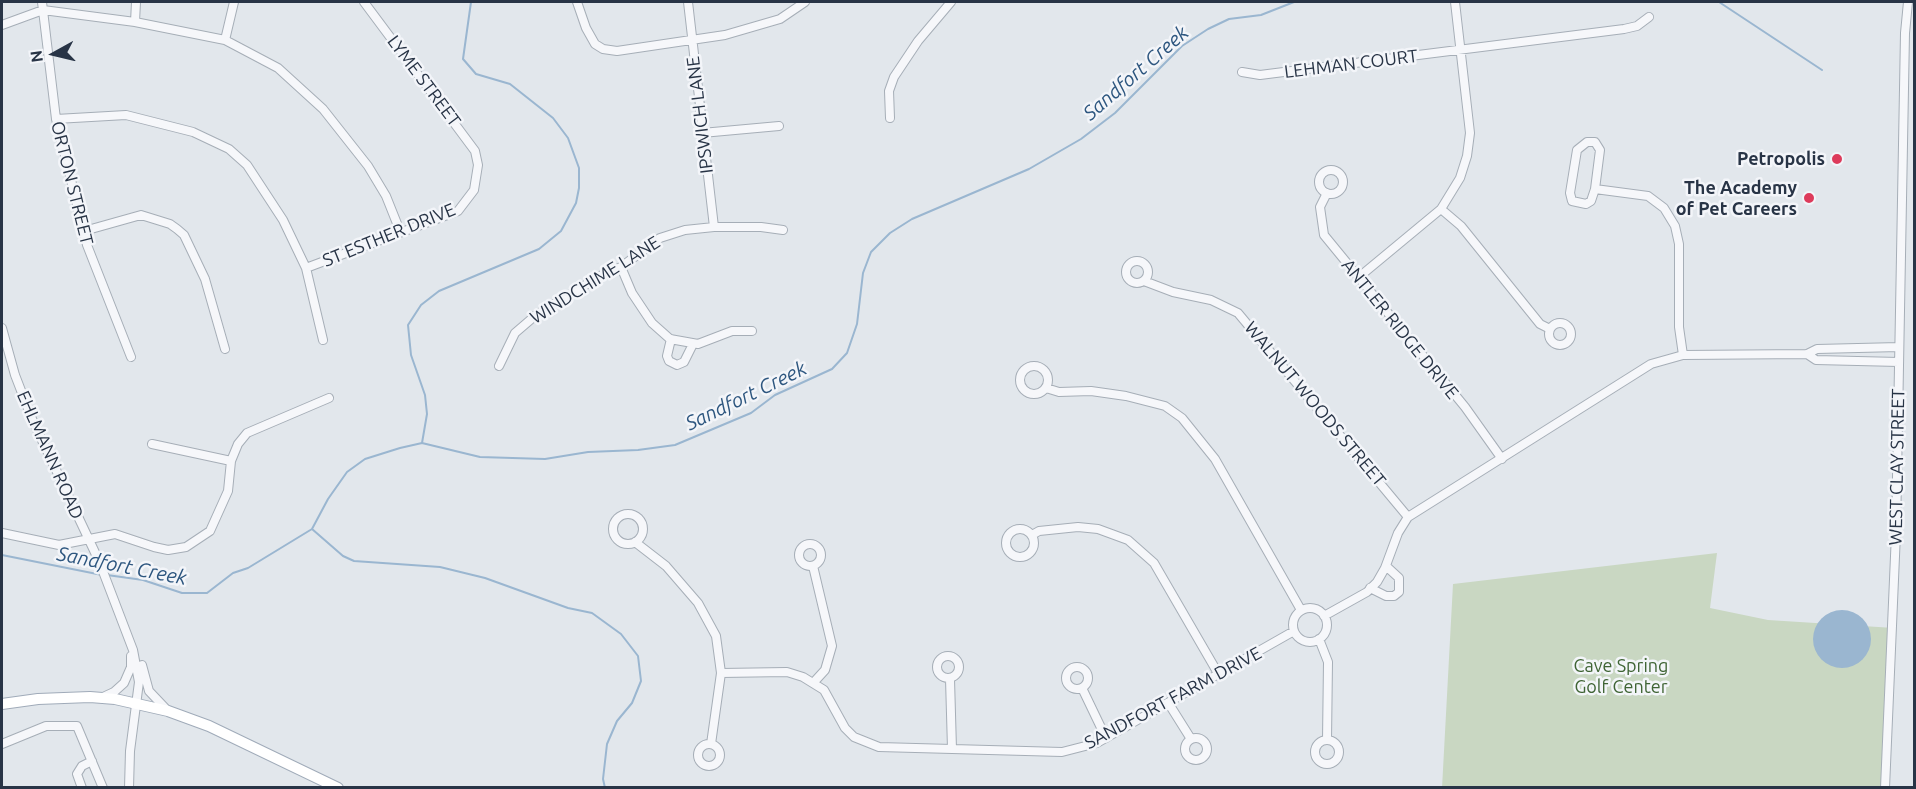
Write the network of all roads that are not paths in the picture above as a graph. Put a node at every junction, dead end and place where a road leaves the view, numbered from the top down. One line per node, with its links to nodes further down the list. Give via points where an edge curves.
1 (136, 2): 12 (street)
2 (234, 2): 15 (street)
3 (364, 2): 22 (street, LYME STREET, via 475,151)
4 (577, 2): 14 (street, via 590,36 603,49 617,51)
5 (687, 2): 14 (street, IPSWICH LANE)
6 (805, 2): 14 (street, via 780,19 725,35)
7 (951, 2): 18 (street, via 894,77 889,91)
8 (1455, 2): 16 (street)
9 (1908, 2): 40 (street, WEST CLAY STREET)
10 (42, 6): 12 (street); 13 (street); 19 (street, ORTON STREET)
11 (1649, 17): 16 (street, LEHMAN COURT, via 1624,29)
12 (135, 22): 15 (street)
13 (2, 25)
14 (691, 39): 21 (street, IPSWICH LANE)
15 (225, 40): 29 (street, via 278,68 323,109 368,166)
16 (1460, 50): 17 (street, LEHMAN COURT, via 1260,75); 25 (street, via 1470,133 1460,178)
17 (1242, 72)
18 (890, 118)
19 (56, 119): 28 (street, ORTON STREET); 31 (street, via 126,115 193,132 229,149 261,182)
20 (779, 126): 21 (street)
21 (702, 133): 26 (street, IPSWICH LANE)
22 (478, 165): 29 (street, ST ESTHER DRIVE, via 474,190 458,211)
23 (1595, 189): 23 (street, via 1586,204 1570,199 1577,150 1587,142 1595,142 1600,150); 43 (street, via 1648,196 1664,208 1675,226)
24 (1327, 193): 32 (street, ANTLER RIDGE DRIVE, via 1320,207 1322,228)
25 (1441, 209): 32 (street); 35 (street, via 1461,226 1540,324)
26 (714, 227): 27 (street, WINDCHIME LANE); 30 (street, WINDCHIME LANE, via 671,233)
27 (783, 230)
28 (84, 231): 41 (street, via 141,215 177,229 184,235 205,279); 44 (street, ORTON STREET)
29 (400, 231): 31 (street, ST ESTHER DRIVE)
30 (621, 267): 37 (street, via 652,323); 46 (street, WINDCHIME LANE, via 536,315 515,333)
31 (306, 268): 38 (street)
32 (1359, 277): 50 (street, ANTLER RIDGE DRIVE)
33 (1144, 281): 52 (street, WALNUT WOODS STREET, via 1211,300 1238,313)
34 (2, 328): 55 (street, EHLMANN ROAD, via 32,419)
35 (1550, 329)
36 (752, 331): 39 (street, via 732,331)
37 (671, 339): 39 (street); 39 (street, via 667,356 677,365 684,362)
38 (323, 340)
39 (693, 344)
40 (1899, 347): 42 (street, via 1818,349); 45 (street, WEST CLAY STREET)
41 (225, 349)
42 (1807, 354): 43 (street); 45 (street, via 1816,360)
43 (1683, 355): 50 (street, via 1636,372)
44 (131, 357)
45 (1899, 362): 86 (street, WEST CLAY STREET)
46 (499, 366)
47 (1046, 388): 60 (street, via 1126,396 1165,406 1182,418 1215,459)
48 (329, 398): 51 (street, via 247,433)
49 (152, 444): 51 (street)
50 (1502, 459): 52 (street)
51 (231, 461): 55 (street, via 224,504 210,531 192,543 168,550 116,534)
52 (1408, 517): 58 (street)
53 (2, 533): 55 (street, via 59,545)
54 (1032, 535): 66 (street, via 1078,527 1098,529 1128,540 1154,563)
55 (88, 538): 64 (street, EHLMANN ROAD)
56 (635, 542): 65 (street, via 666,566 698,603 716,636)
57 (813, 566): 68 (street, via 832,646 825,670)
58 (1386, 566): 59 (street); 59 (street, via 1399,578 1399,592 1386,596)
59 (1370, 588): 61 (street)
60 (1301, 610): 61 (street, via 1311,608); 62 (street, via 1294,617)
61 (1324, 616): 63 (street, via 1326,631)
62 (1294, 631): 63 (street, via 1305,641); 66 (street, SANDFORT FARM DRIVE)
63 (1319, 639): 77 (street, via 1328,662)
64 (132, 646): 70 (street, via 131,667 124,683); 71 (street, EHLMANN ROAD, via 139,682); 74 (street, EHLMANN ROAD, via 149,692)
65 (721, 673): 68 (street, via 787,672); 79 (street)
66 (1219, 675): 73 (street, SANDFORT FARM DRIVE)
67 (950, 679): 80 (street)
68 (814, 682): 80 (street, SANDFORT FARM DRIVE, via 824,690 845,728 867,743)
69 (1082, 688): 75 (street)
70 (101, 698): 71 (main road); 72 (main road, via 67,697)
71 (138, 703): 74 (main road); 84 (street, EHLMANN ROAD)
72 (2, 704)
73 (1169, 704): 75 (street, SANDFORT FARM DRIVE); 76 (street)
74 (168, 711): 85 (main road, via 209,726)
75 (1106, 738): 80 (street, SANDFORT FARM DRIVE, via 1062,752)
76 (1191, 739)
77 (1327, 740)
78 (2, 744): 81 (street, via 46,726 74,725 80,730)
79 (711, 744)
80 (952, 749)
81 (92, 761): 82 (street, via 77,774); 83 (street)
82 (82, 788)
83 (103, 788)
84 (129, 788)
85 (338, 788)
86 (1886, 788)

